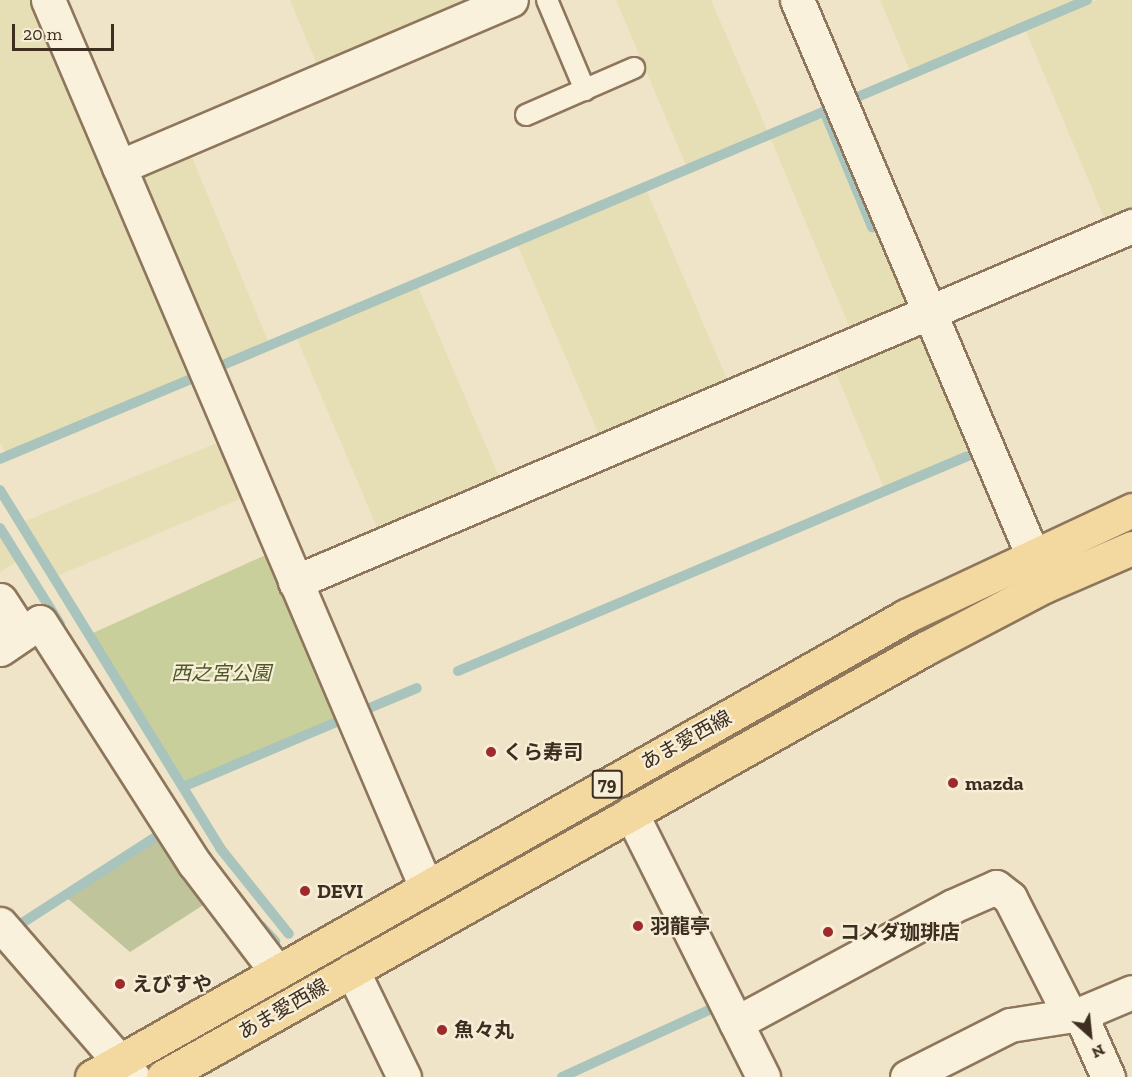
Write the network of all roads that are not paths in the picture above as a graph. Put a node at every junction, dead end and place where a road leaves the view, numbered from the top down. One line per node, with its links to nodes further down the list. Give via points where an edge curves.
1 (48, 0): 8 (street)
2 (511, 0): 8 (street)
3 (547, 0): 6 (lane)
4 (797, 0): 10 (street)
5 (634, 68): 6 (lane)
6 (585, 90): 7 (lane)
7 (526, 115)
8 (120, 167): 14 (street)
9 (1132, 226): 10 (street)
10 (932, 311): 13 (street); 14 (street)
11 (1132, 510): 13 (main road, あま愛西線 / 79)
12 (1132, 548): 17 (main road, あま愛西線 / 79, via 1044,586 936,643)
13 (1032, 554): 18 (main road, あま愛西線 / 79, via 906,616)
14 (295, 582): 18 (street)
15 (0, 600): 16 (street)
16 (11, 641): 21 (street, via 40,622 195,864)
17 (631, 813): 20 (main road, あま愛西線 / 79); 24 (street)
18 (426, 887): 21 (main road, あま愛西線 / 79)
19 (0, 924): 25 (street)
20 (352, 970): 26 (main road, あま愛西線 / 79); 27 (street)
21 (277, 972): 25 (main road, あま愛西線 / 79)
22 (1132, 992): 23 (street)
23 (1075, 1015): 24 (street, via 1010,898 996,887 953,906); 29 (street, via 1010,1025); 30 (street)
24 (736, 1023): 28 (street)
25 (114, 1072)
26 (163, 1077)
27 (404, 1077)
28 (763, 1077)
29 (907, 1077)
30 (1108, 1077)

